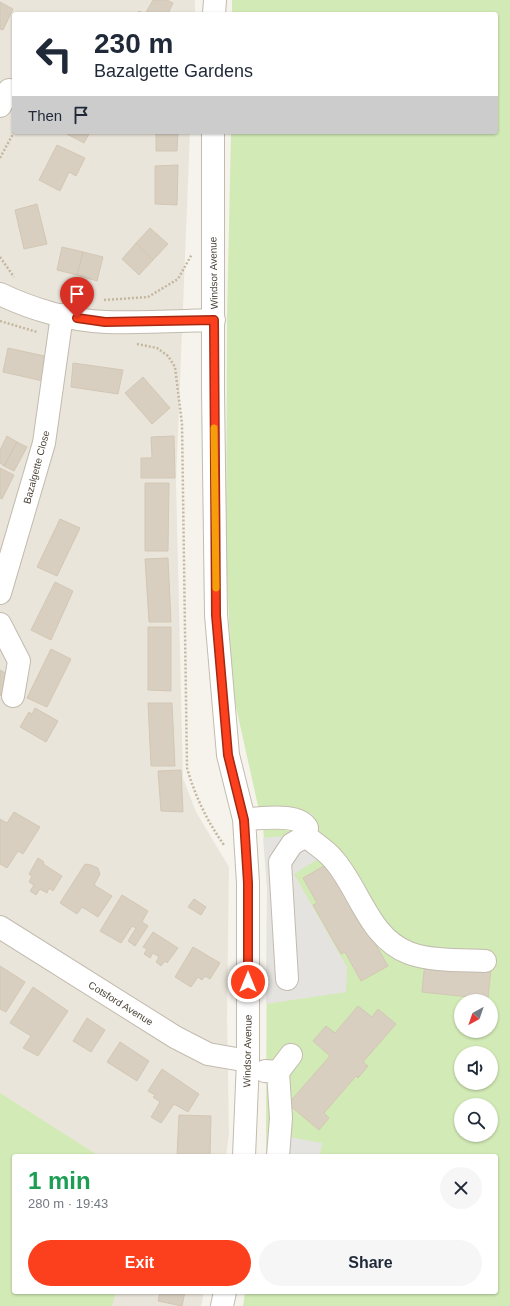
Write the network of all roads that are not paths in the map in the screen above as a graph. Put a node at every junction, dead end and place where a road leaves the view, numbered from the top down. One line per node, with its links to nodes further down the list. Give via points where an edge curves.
1 (215, 0): 2 (street)
2 (214, 12)
3 (213, 134): 6 (street, Windsor Avenue)
4 (0, 294): 5 (street, via 24,305)
5 (62, 315): 6 (street, via 105,322); 7 (street, Bazalgette Close, via 44,442)
6 (214, 320): 10 (street, Windsor Avenue, via 216,615 228,755)
7 (0, 593)
8 (0, 624): 9 (street, via 19,661)
9 (13, 696)
10 (244, 820): 11 (street, via 294,818 303,822 307,828); 15 (street, Windsor Avenue, via 248,883)
11 (306, 836): 13 (street, via 334,860 380,933 392,945 410,954); 14 (street, via 292,844 280,862)
12 (0, 927): 15 (street, Cotsford Avenue, via 175,1037 208,1054)
13 (486, 961)
14 (287, 979)
15 (248, 1066): 16 (street, Windsor Avenue); 17 (street, Cotsford Avenue, via 285,1063)
16 (244, 1154)
17 (278, 1154)
18 (225, 1294): 19 (street)
19 (222, 1306)

